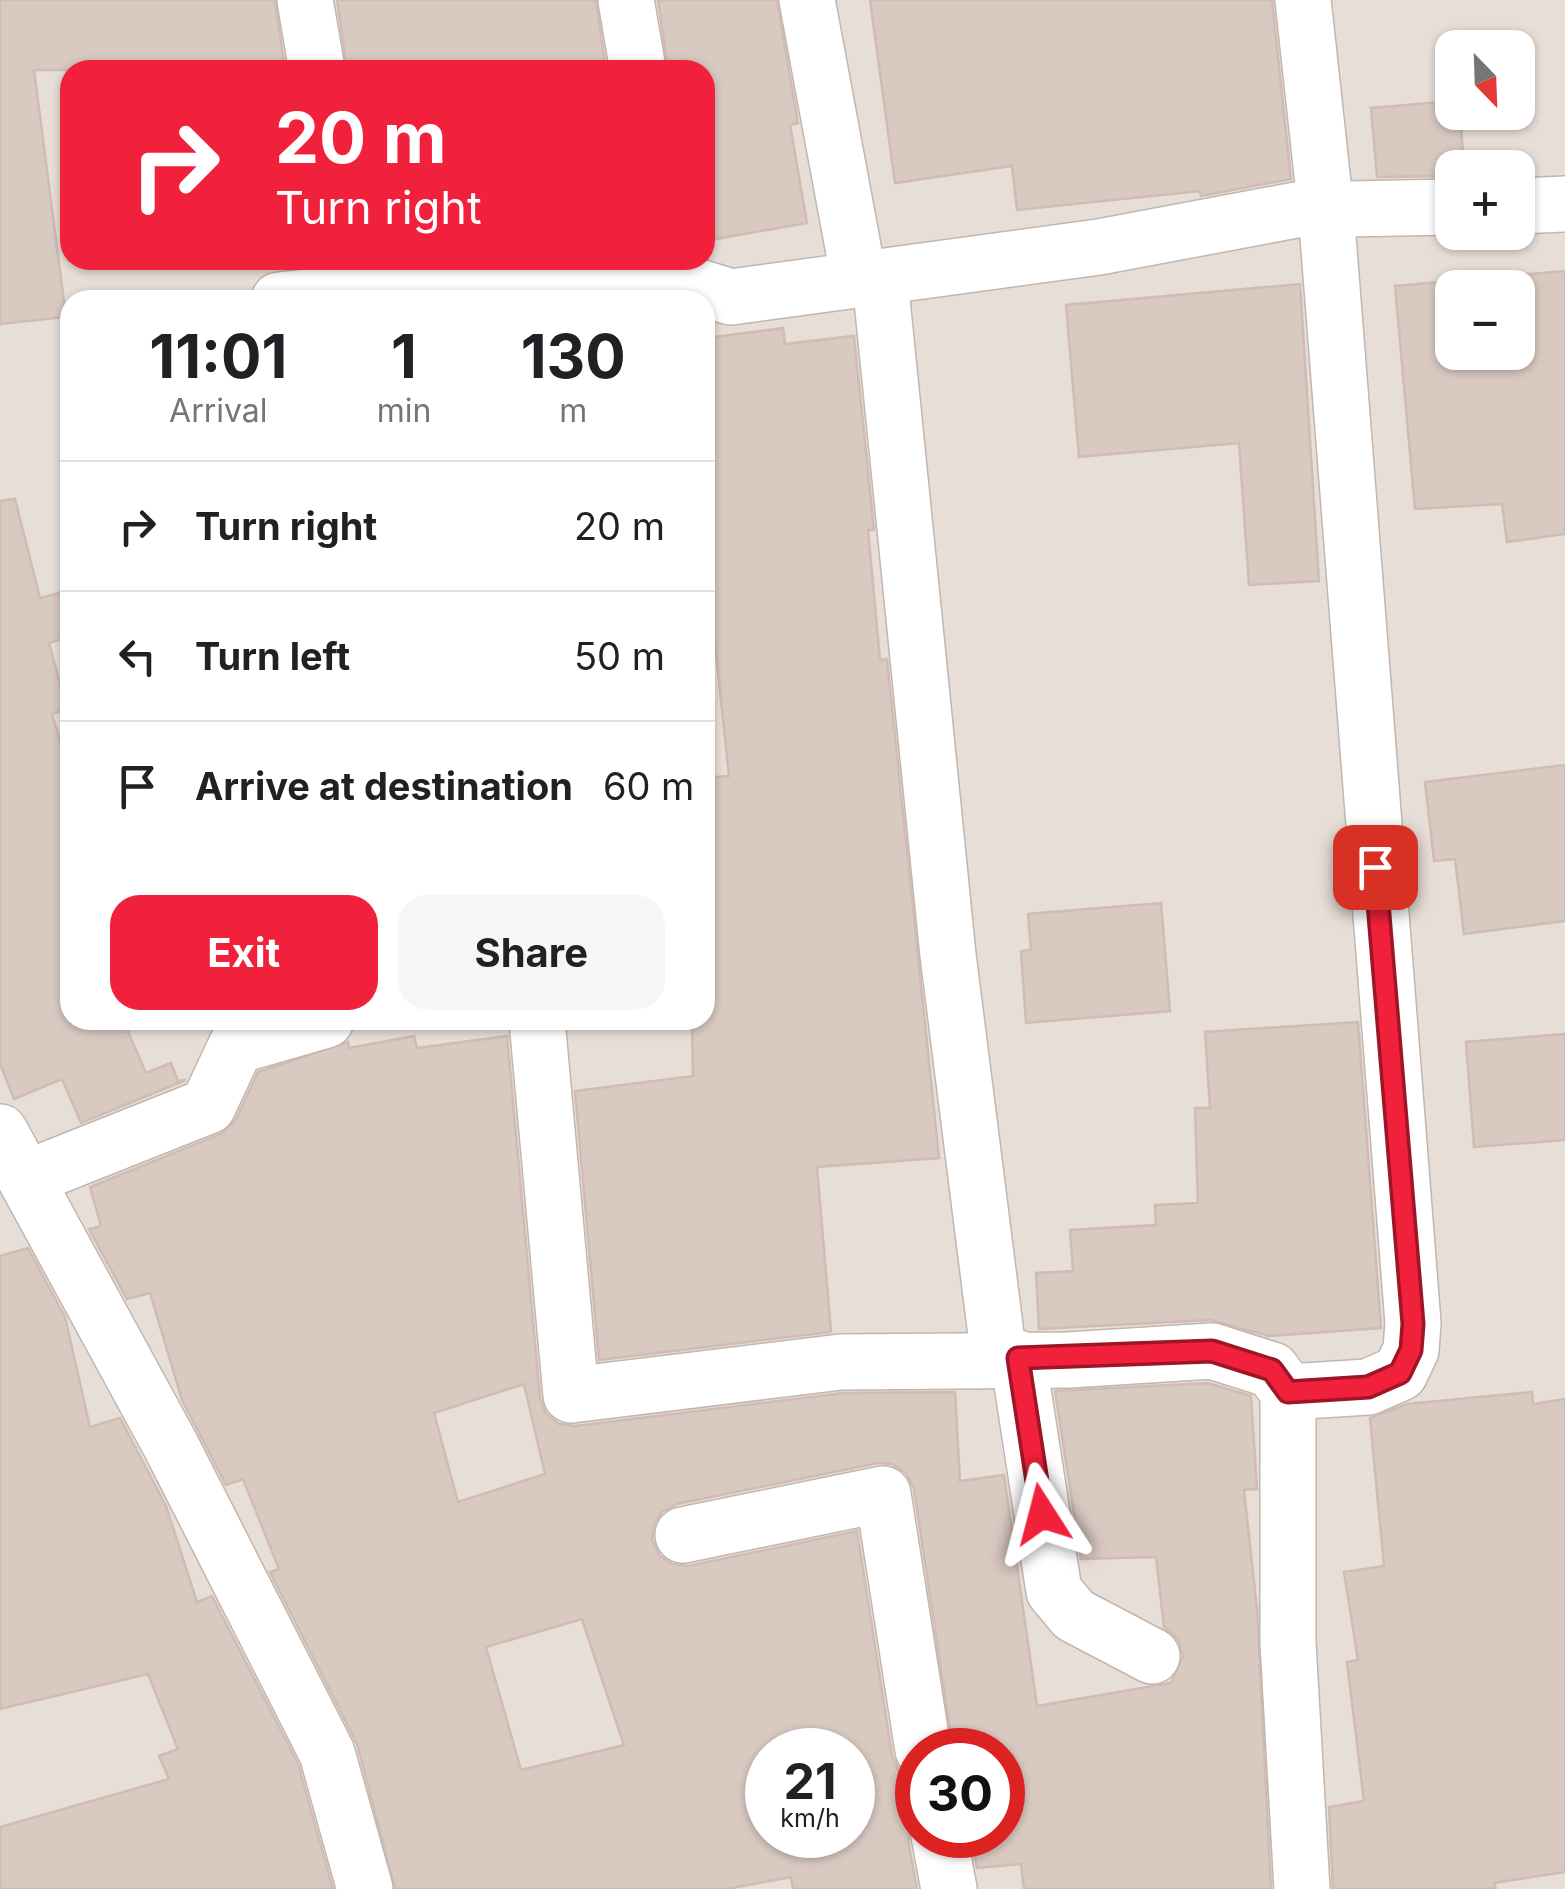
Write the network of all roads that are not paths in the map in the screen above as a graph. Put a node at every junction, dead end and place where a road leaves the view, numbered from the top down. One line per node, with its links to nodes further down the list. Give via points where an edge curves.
1 (306, 0): 5 (street)
2 (626, 0): 6 (street)
3 (806, 0): 13 (street)
4 (1303, 0): 10 (street)
5 (315, 60)
6 (636, 60)
7 (1565, 204): 8 (street)
8 (1535, 205)
9 (1435, 207): 10 (street)
10 (1326, 210): 13 (street); 23 (street, via 1413,1324 1400,1373 1368,1387)
11 (651, 270): 14 (street)
12 (670, 270): 16 (street)
13 (869, 279): 17 (street, via 731,298); 22 (street, via 948,955)
14 (385, 286): 15 (street)
15 (355, 290)
16 (714, 290)
17 (715, 291)
18 (291, 1030): 21 (street, via 236,1046 208,1106)
19 (538, 1030): 22 (street, via 571,1395 842,1362)
20 (0, 1132): 21 (street)
21 (28, 1178): 28 (street, via 327,1753)
22 (1008, 1358): 23 (street, via 1212,1351 1272,1370); 25 (street, via 1054,1591 1074,1614)
23 (1288, 1392): 30 (street, via 1288,1643)
24 (684, 1535): 26 (street, via 882,1494)
25 (1152, 1656)
26 (919, 1728)
27 (943, 1858): 29 (street)
28 (365, 1889)
29 (949, 1889)
30 (1302, 1889)

